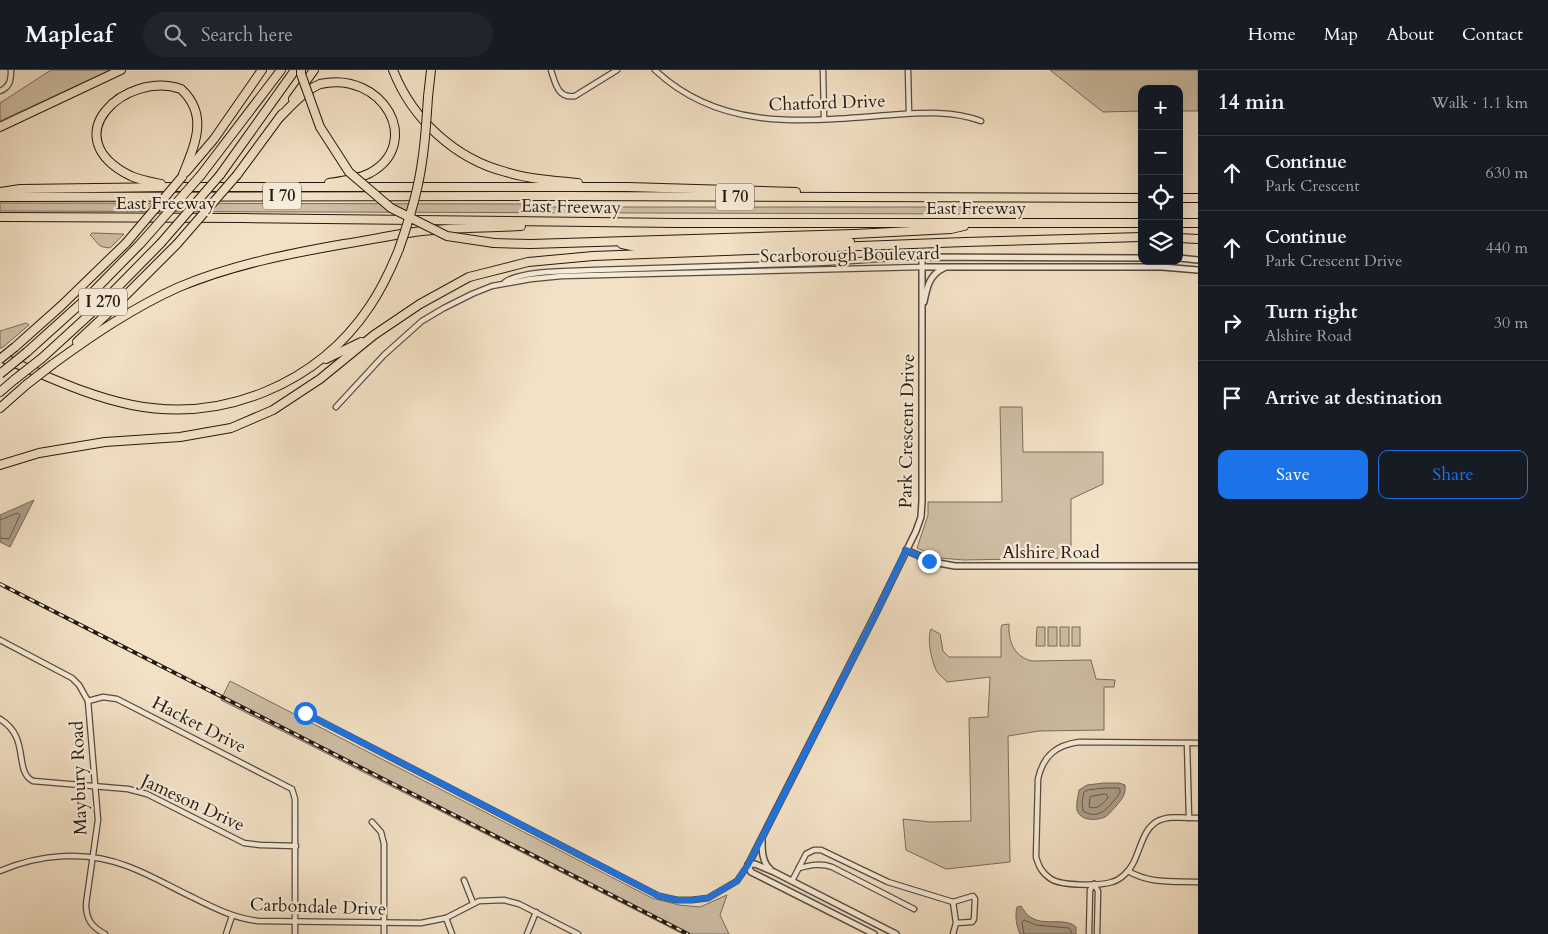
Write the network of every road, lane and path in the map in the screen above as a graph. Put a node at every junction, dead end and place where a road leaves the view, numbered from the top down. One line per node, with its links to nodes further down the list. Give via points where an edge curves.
1 (11, 70): 16 (street, via 10,82)
2 (121, 70): 22 (highway)
3 (262, 70): 23 (highway, via 214,139)
4 (281, 70): 57 (highway, I 270, bridge, via 201,175 141,243 88,297)
5 (295, 70): 58 (highway, I 270, bridge, via 220,175 161,243 100,305)
6 (301, 70): 42 (highway, bridge, via 320,127 349,172 391,208 447,236 494,243)
7 (314, 70): 19 (highway)
8 (393, 70): 26 (highway, via 405,96 428,125 451,146 478,162 522,176)
9 (431, 70): 56 (highway, bridge, via 421,171 399,249 370,307 346,336)
10 (551, 70): 11 (street, via 558,89 569,97)
11 (617, 70)
12 (655, 70): 20 (street, Chatford Drive, via 702,102 729,112 771,120)
13 (823, 70): 20 (street)
14 (908, 70): 18 (street)
15 (160, 78): 23 (highway, via 183,92 196,111 197,135)
16 (0, 91)
17 (105, 100): 25 (highway, via 98,115 97,131 107,158 134,177)
18 (909, 113): 20 (street, Chatford Drive); 21 (street, Chatford Drive, via 958,114)
19 (279, 118): 24 (highway, via 296,100 318,85 346,78 369,84 379,92 394,120 391,150 382,164 370,173 352,179); 55 (highway, bridge, via 237,175 177,244)
20 (824, 118)
21 (981, 122)
22 (0, 127)
23 (182, 177): 54 (highway, bridge, via 126,243)
24 (292, 186): 25 (highway); 26 (highway)
25 (172, 187): 27 (highway)
26 (628, 187): 28 (highway)
27 (0, 192)
28 (905, 196): 29 (highway, East Freeway / I 70); 30 (highway, East Freeway / I 70)
29 (0, 197)
30 (1138, 198)
31 (1183, 198): 32 (highway)
32 (1198, 198)
33 (0, 218): 34 (highway, East Freeway / I 70)
34 (582, 222): 35 (highway, East Freeway / I 70); 55 (highway, via 421,231 256,261 178,288 96,334)
35 (978, 223): 36 (highway, East Freeway / I 70); 42 (highway, via 951,229 854,234)
36 (1138, 223)
37 (1183, 223): 38 (highway)
38 (1198, 223)
39 (1138, 238): 43 (highway)
40 (1183, 238): 41 (highway)
41 (1198, 238)
42 (602, 242): 43 (highway, via 636,246 795,242)
43 (942, 244): 53 (highway, via 593,256 528,262 469,277)
44 (922, 257): 45 (street, Scarborough Boulevard); 48 (street, Park Crescent Drive); 51 (street, Scarborough Boulevard, via 581,270 528,275)
45 (1138, 258)
46 (1183, 258): 47 (street)
47 (1198, 260)
48 (922, 267): 49 (street, Scarborough Boulevard); 51 (street, Scarborough Boulevard, via 572,276); 52 (street, Park Crescent Drive)
49 (948, 267): 50 (street, Scarborough Boulevard, via 1162,267); 52 (street, via 937,272 928,283)
50 (1198, 270)
51 (504, 283): 59 (street, Scarborough Boulevard, via 472,294 422,322 384,355)
52 (922, 317): 62 (street, Park Crescent Drive, via 922,509 918,527)
53 (374, 335): 56 (highway); 61 (highway, via 320,379 274,410 230,428 180,437 105,442 39,453)
54 (0, 358): 56 (highway, via 100,397 172,410 208,408 240,401 276,388)
55 (53, 364): 60 (highway, bridge)
56 (311, 366)
57 (0, 374)
58 (0, 392)
59 (336, 407)
60 (0, 408)
61 (0, 465)
62 (906, 550): 63 (street, Alshire Road, via 933,562 956,566); 74 (street, Park Crescent Drive)
63 (1198, 566)
64 (0, 640): 65 (street, via 72,678)
65 (88, 701): 70 (street, Maybury Road); 75 (street, Hacket Drive, via 103,697 116,699 287,786 294,791)
66 (305, 713): 77 (street, via 659,896 677,900 708,898 737,881)
67 (0, 719): 70 (street, Jameson Drive, via 17,736 24,772 30,780)
68 (1187, 743): 69 (street); 71 (street); 85 (street, via 1066,744 1041,766 1036,857 1040,870 1052,880)
69 (1198, 743)
70 (96, 786): 75 (street, Jameson Drive, via 147,794 244,843); 76 (street, Maybury Road, via 98,820)
71 (1189, 818): 72 (street); 80 (street, via 1168,818 1151,826)
72 (1198, 818)
73 (372, 822): 93 (street, via 381,832 384,844)
74 (763, 837): 77 (street, Park Crescent Drive); 81 (street, via 764,860)
75 (296, 846): 92 (street)
76 (93, 858): 79 (street, Carbondale Drive, via 44,857); 90 (street, Carbondale Drive, via 127,866); 95 (street, Maybury Road, via 87,915 92,925)
77 (748, 865): 81 (street, via 756,864); 102 (street, via 751,872)
78 (800, 868): 83 (street); 86 (street, via 806,854 821,850 888,882); 88 (street, via 813,865 832,867)
79 (0, 871)
80 (1128, 871): 84 (street, via 1147,880); 85 (street, via 1112,882)
81 (774, 872): 83 (street)
82 (464, 880): 87 (street)
83 (792, 881): 103 (street)
84 (1198, 882)
85 (1094, 884): 105 (street, via 1090,890); 106 (street, via 1098,891)
86 (952, 902): 94 (street); 94 (street, via 969,896 975,899 972,922)
87 (473, 903): 89 (street, Carbondale Drive, via 504,900); 91 (street, Carbondale Drive)
88 (914, 909)
89 (536, 912): 100 (street); 101 (street, Carbondale Drive)
90 (232, 916): 92 (street, Carbondale Drive, via 258,922); 96 (street)
91 (446, 918): 93 (street, Carbondale Drive, via 421,923); 99 (street)
92 (295, 922): 93 (street, Carbondale Drive); 97 (street)
93 (384, 923): 98 (street)
94 (956, 923): 104 (street)
95 (106, 934)
96 (226, 934)
97 (295, 934)
98 (384, 934)
99 (452, 934)
100 (527, 934)
101 (578, 934)
102 (874, 934)
103 (896, 934)
104 (953, 934)
105 (1089, 934)
106 (1097, 934)

